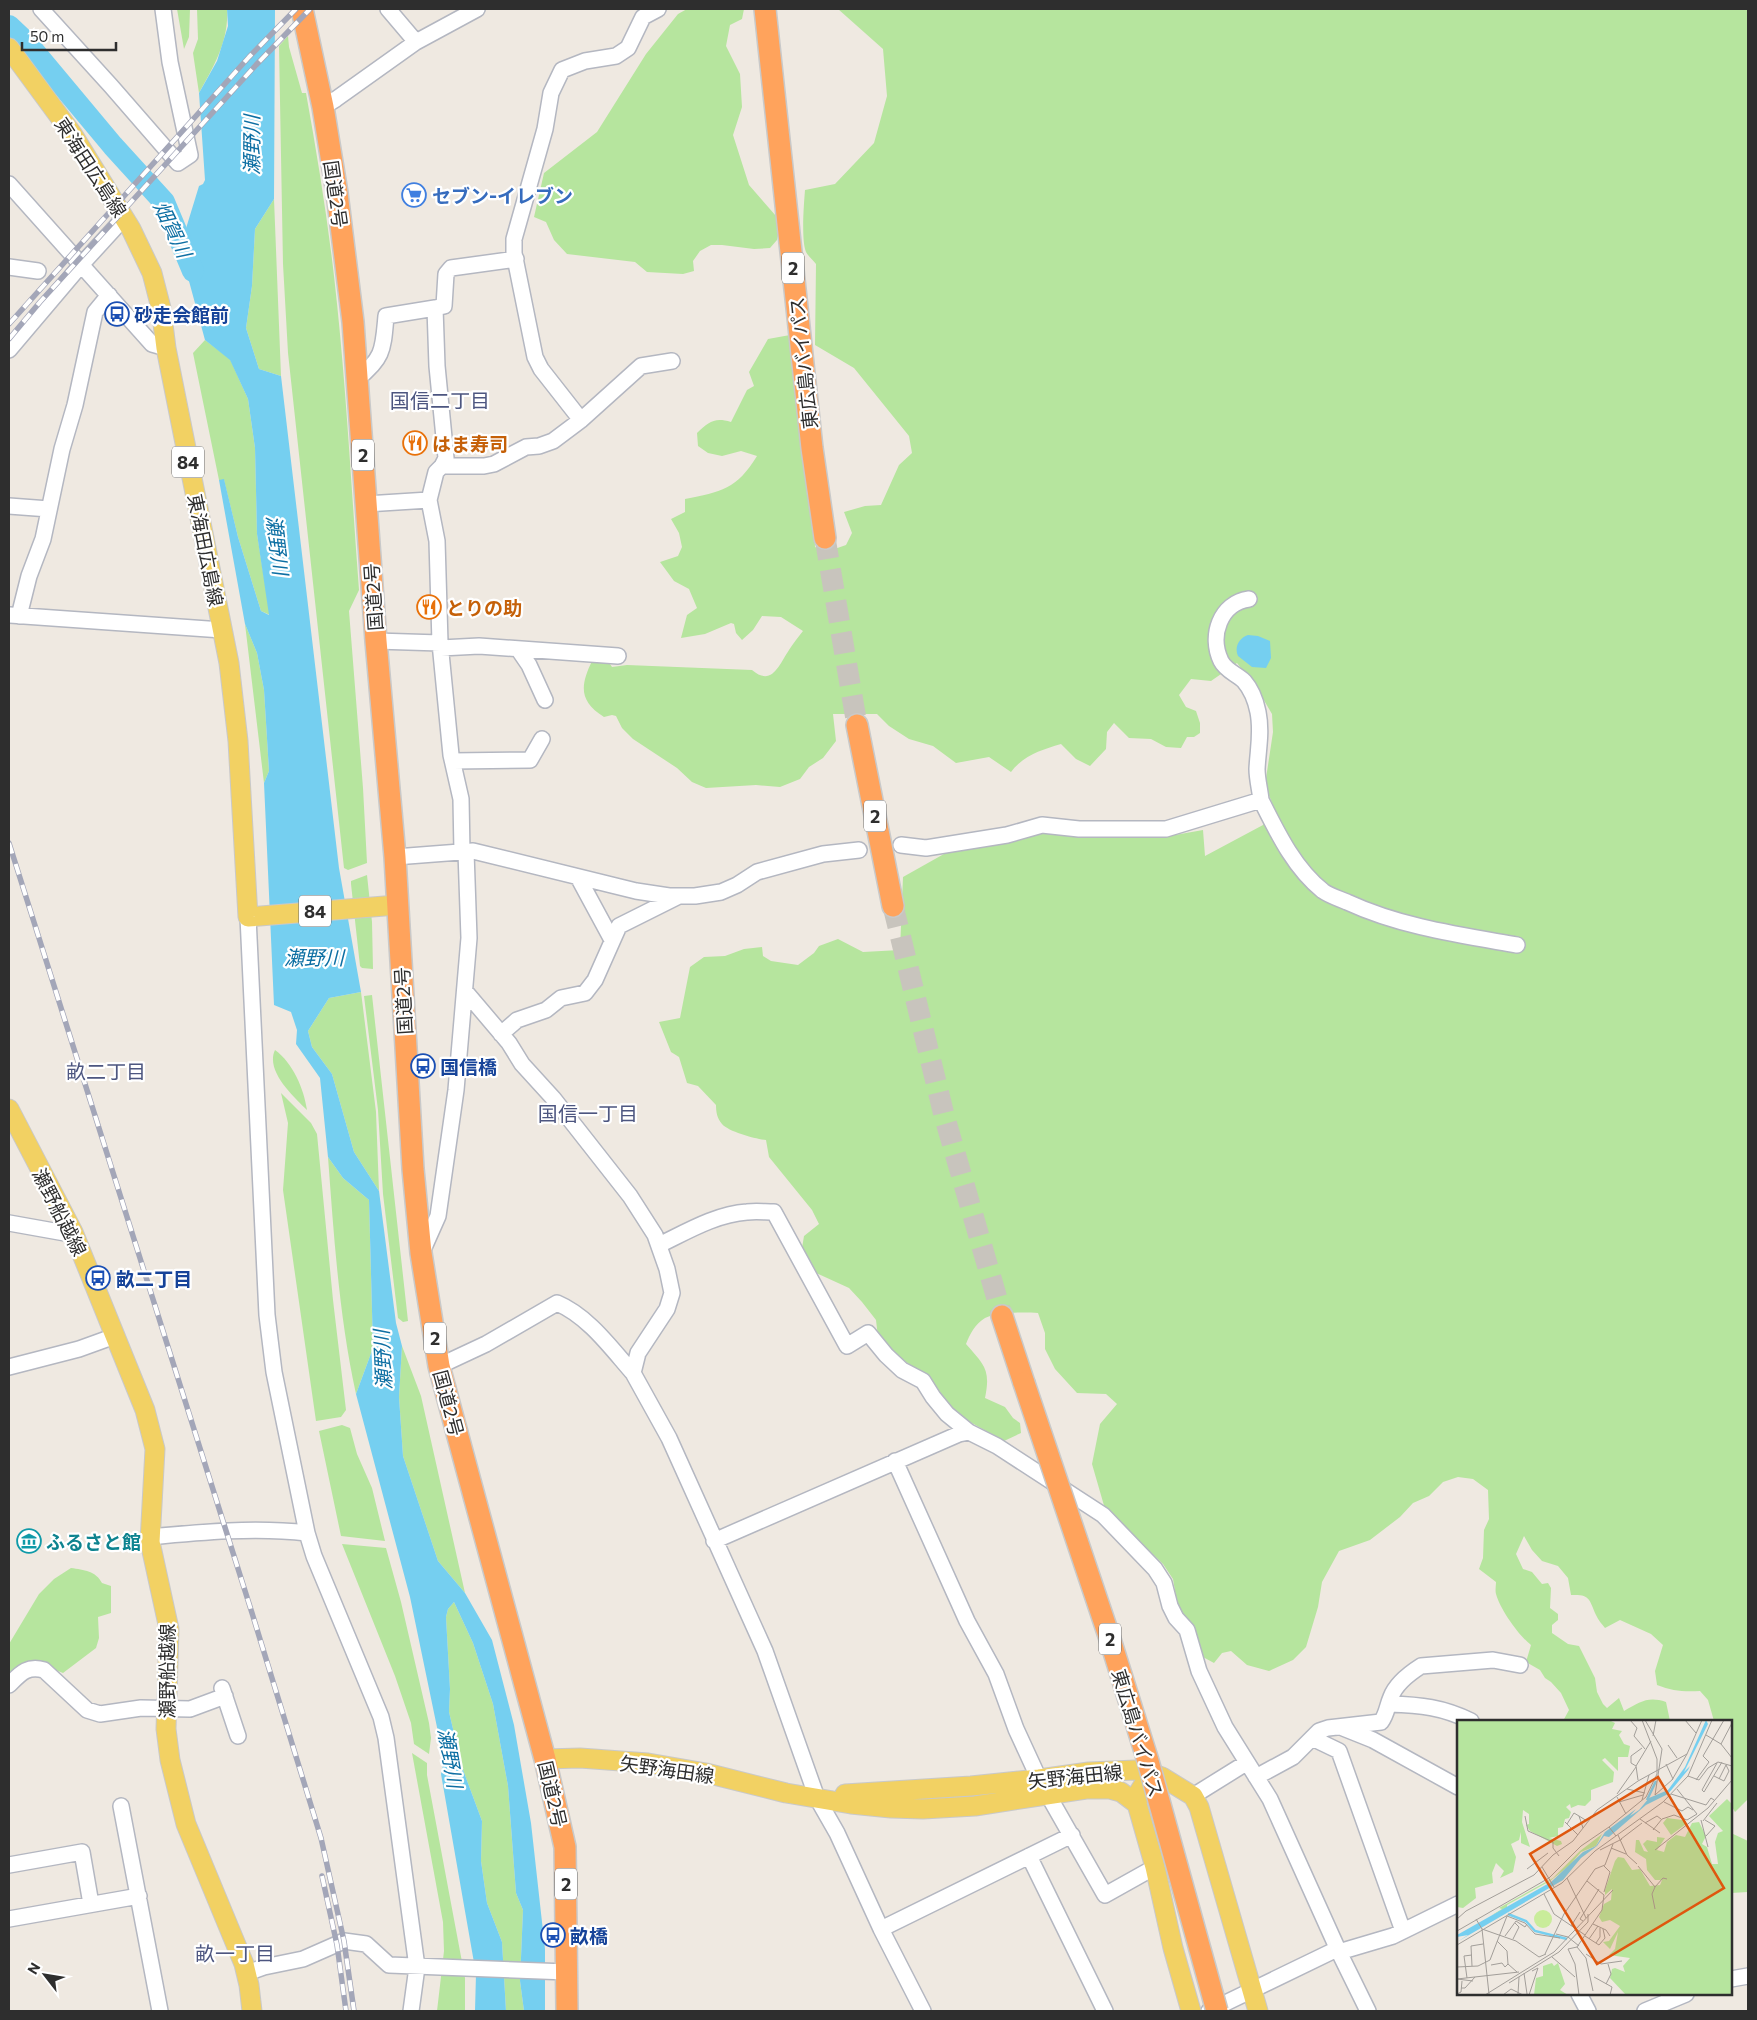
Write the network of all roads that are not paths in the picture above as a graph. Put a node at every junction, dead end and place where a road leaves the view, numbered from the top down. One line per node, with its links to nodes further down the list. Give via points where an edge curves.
1 (41, 9): 2 (street, via 178,163 190,156 170,62)
2 (163, 9)
3 (302, 9): 10 (highway, 国道2号 / 2)
4 (388, 9): 8 (street)
5 (477, 9): 8 (street)
6 (658, 9): 13 (street, via 643,17 628,48 616,56 585,61 562,70 551,93 545,129 516,228)
7 (766, 9): 29 (highway, 東広島バイパス / 2, via 802,360)
8 (416, 42): 10 (street)
9 (9, 48): 12 (main road, 東海田広島線 / 84, via 74,136)
10 (323, 107): 22 (highway, 国道2号 / 2, via 337,193)
11 (9, 184): 14 (street)
12 (124, 218): 14 (street); 19 (main road, 東海田広島線 / 84, via 152,273)
13 (516, 259): 18 (street, via 451,268 446,274 444,306); 23 (street, via 535,357)
14 (81, 265): 17 (street); 20 (street)
15 (9, 267): 16 (street)
16 (38, 271)
17 (108, 295): 19 (street, via 152,344); 28 (street, via 94,312 76,405)
18 (435, 308): 22 (street, via 386,316 383,347 374,366); 24 (street, via 446,458)
19 (166, 348): 32 (main road, 東海田広島線 / 84)
20 (9, 350)
21 (672, 361): 23 (street, via 641,366)
22 (357, 379): 26 (highway, 国道2号 / 2)
23 (581, 420): 24 (street, via 553,442 526,446 494,464)
24 (442, 466): 25 (street, via 436,472)
25 (429, 500): 26 (street); 34 (street, via 436,542)
26 (366, 504): 33 (highway, 国道2号 / 2)
27 (9, 506): 28 (street)
28 (49, 509): 31 (street, via 43,539)
29 (825, 538)
30 (1249, 599): 41 (street, via 1228,607 1217,630 1216,649 1222,663 1244,681 1256,702 1261,730 1257,770)
31 (14, 615): 32 (street)
32 (222, 630): 50 (main road, 東海田広島線 / 84, via 230,664)
33 (376, 641): 34 (street); 45 (highway, 国道2号 / 2)
34 (441, 646): 35 (street); 40 (street)
35 (518, 649): 36 (street); 37 (street)
36 (618, 656)
37 (545, 700)
38 (858, 726): 49 (highway, 2)
39 (542, 739): 40 (street, via 530,760)
40 (453, 761): 44 (street, via 461,798)
41 (1261, 800): 42 (street, via 1166,829 1079,829 1042,825 1007,835 926,848); 52 (street, via 1300,867 1324,891 1361,908 1416,926)
42 (901, 845)
43 (859, 850): 47 (street, via 823,854 757,872 737,886 721,892)
44 (464, 852): 45 (street); 46 (street, via 473,851); 53 (street, via 469,938)
45 (395, 857): 48 (highway, 国道2号 / 2)
46 (579, 879): 47 (street, via 636,892); 51 (street)
47 (680, 896): 51 (street, via 619,926)
48 (397, 905): 50 (main road, 84); 60 (highway, 国道2号 / 2)
49 (893, 906)
50 (252, 916): 68 (street, via 267,1315 274,1372)
51 (612, 940): 54 (street, via 595,980 585,993 561,998 546,1010 517,1020)
52 (1518, 945)
53 (465, 991): 54 (street); 60 (street, via 456,1090 438,1216)
54 (501, 1034): 59 (street, via 630,1196)
55 (9, 1109): 56 (main road, 瀬野船越線)
56 (14, 1132): 58 (main road, 瀬野船越線)
57 (9, 1222): 58 (street)
58 (73, 1232): 62 (main road, 瀬野船越線)
59 (659, 1244): 65 (street, via 672,1294 667,1309 638,1353); 66 (street, via 729,1216 774,1212 847,1346 868,1333 902,1370 923,1380 947,1414)
60 (421, 1252): 63 (highway, 国道2号 / 2)
61 (1002, 1316): 95 (highway, 東広島バイパス / 2, bridge, via 1109,1636 1148,1761)
62 (115, 1336): 64 (street); 69 (main road, 瀬野船越線, via 145,1410 155,1449)
63 (439, 1366): 65 (street, via 486,1344 557,1303 569,1308 600,1335); 79 (highway, 国道2号 / 2)
64 (9, 1367)
65 (633, 1374): 70 (street, via 669,1438)
66 (970, 1432): 67 (street); 80 (street, via 1103,1515 1155,1569 1164,1582 1176,1618 1187,1630 1200,1671 1225,1727)
67 (894, 1462): 70 (street); 83 (street, via 967,1620 996,1674)
68 (307, 1532): 69 (street, via 225,1531); 102 (street, via 381,1717)
69 (150, 1537): 74 (main road, 瀬野船越線, via 169,1629)
70 (714, 1541): 87 (street, via 765,1651)
71 (1520, 1665): 73 (street, via 1493,1660 1421,1666 1400,1683)
72 (9, 1685): 74 (street, via 27,1668 35,1667 44,1670 93,1712)
73 (1389, 1704): 75 (street, via 1427,1705); 76 (street, via 1381,1722)
74 (167, 1708): 77 (street, via 190,1709 223,1692); 104 (main road, 瀬野船越線, via 169,1753 186,1824)
75 (1469, 1720)
76 (1339, 1727): 78 (street, via 1328,1728); 84 (street, via 1373,1740)
77 (238, 1736)
78 (1312, 1738): 82 (street, via 1293,1757); 100 (street, via 1339,1751)
79 (544, 1759): 87 (main road, 矢野海田線, via 648,1763); 103 (highway, 国道2号 / 2, via 565,1848)
80 (1246, 1763): 82 (street); 86 (street)
81 (1162, 1777): 83 (main road, 矢野海田線, via 1146,1771 1118,1770); 86 (main road, 矢野海田線); 88 (main road, via 1147,1779 1139,1792)
82 (1256, 1778): 101 (street, via 1272,1804)
83 (1039, 1779): 85 (street); 87 (main road, 矢野海田線)
84 (1457, 1786)
85 (1050, 1796): 87 (main road, 矢野海田線, via 923,1809); 88 (main road, 矢野海田線, via 1086,1789 1110,1789 1121,1792); 90 (street)
86 (1193, 1796): 107 (main road, via 1204,1819)
87 (817, 1798): 99 (street, via 837,1833)
88 (1137, 1804): 93 (main road, 矢野海田線)
89 (121, 1806): 94 (street)
90 (1072, 1835): 91 (street); 93 (street, via 1105,1895)
91 (1030, 1856): 99 (street); 115 (street)
92 (9, 1865): 96 (street, via 82,1852)
93 (1155, 1867): 116 (main road, 矢野海田線)
94 (139, 1896): 96 (street); 110 (street)
95 (1185, 1898): 117 (highway, bridge); 118 (highway, 東広島バイパス / 2, bridge); 119 (highway, bridge)
96 (91, 1904): 98 (street)
97 (1457, 1904): 100 (street)
98 (9, 1918)
99 (881, 1929): 114 (street)
100 (1403, 1931): 101 (street)
101 (1338, 1950): 107 (street); 121 (street)
102 (417, 1967): 103 (street); 104 (street, via 389,1965 366,1944 344,1942 303,1959); 112 (street)
103 (558, 1971): 113 (highway, 国道2号 / 2)
104 (246, 1973): 111 (main road, 瀬野船越線)
105 (1748, 1976): 106 (street)
106 (1732, 1979)
107 (1252, 1991): 117 (street); 120 (main road)
108 (1580, 1995): 122 (street)
109 (1684, 1995): 123 (street)
110 (160, 2011)
111 (252, 2011)
112 (411, 2011)
113 (567, 2011)
114 (923, 2011)
115 (1105, 2011)
116 (1191, 2011)
117 (1209, 2011)
118 (1217, 2011)
119 (1222, 2011)
120 (1258, 2011)
121 (1368, 2011)
122 (1588, 2011)
123 (1645, 2011)

